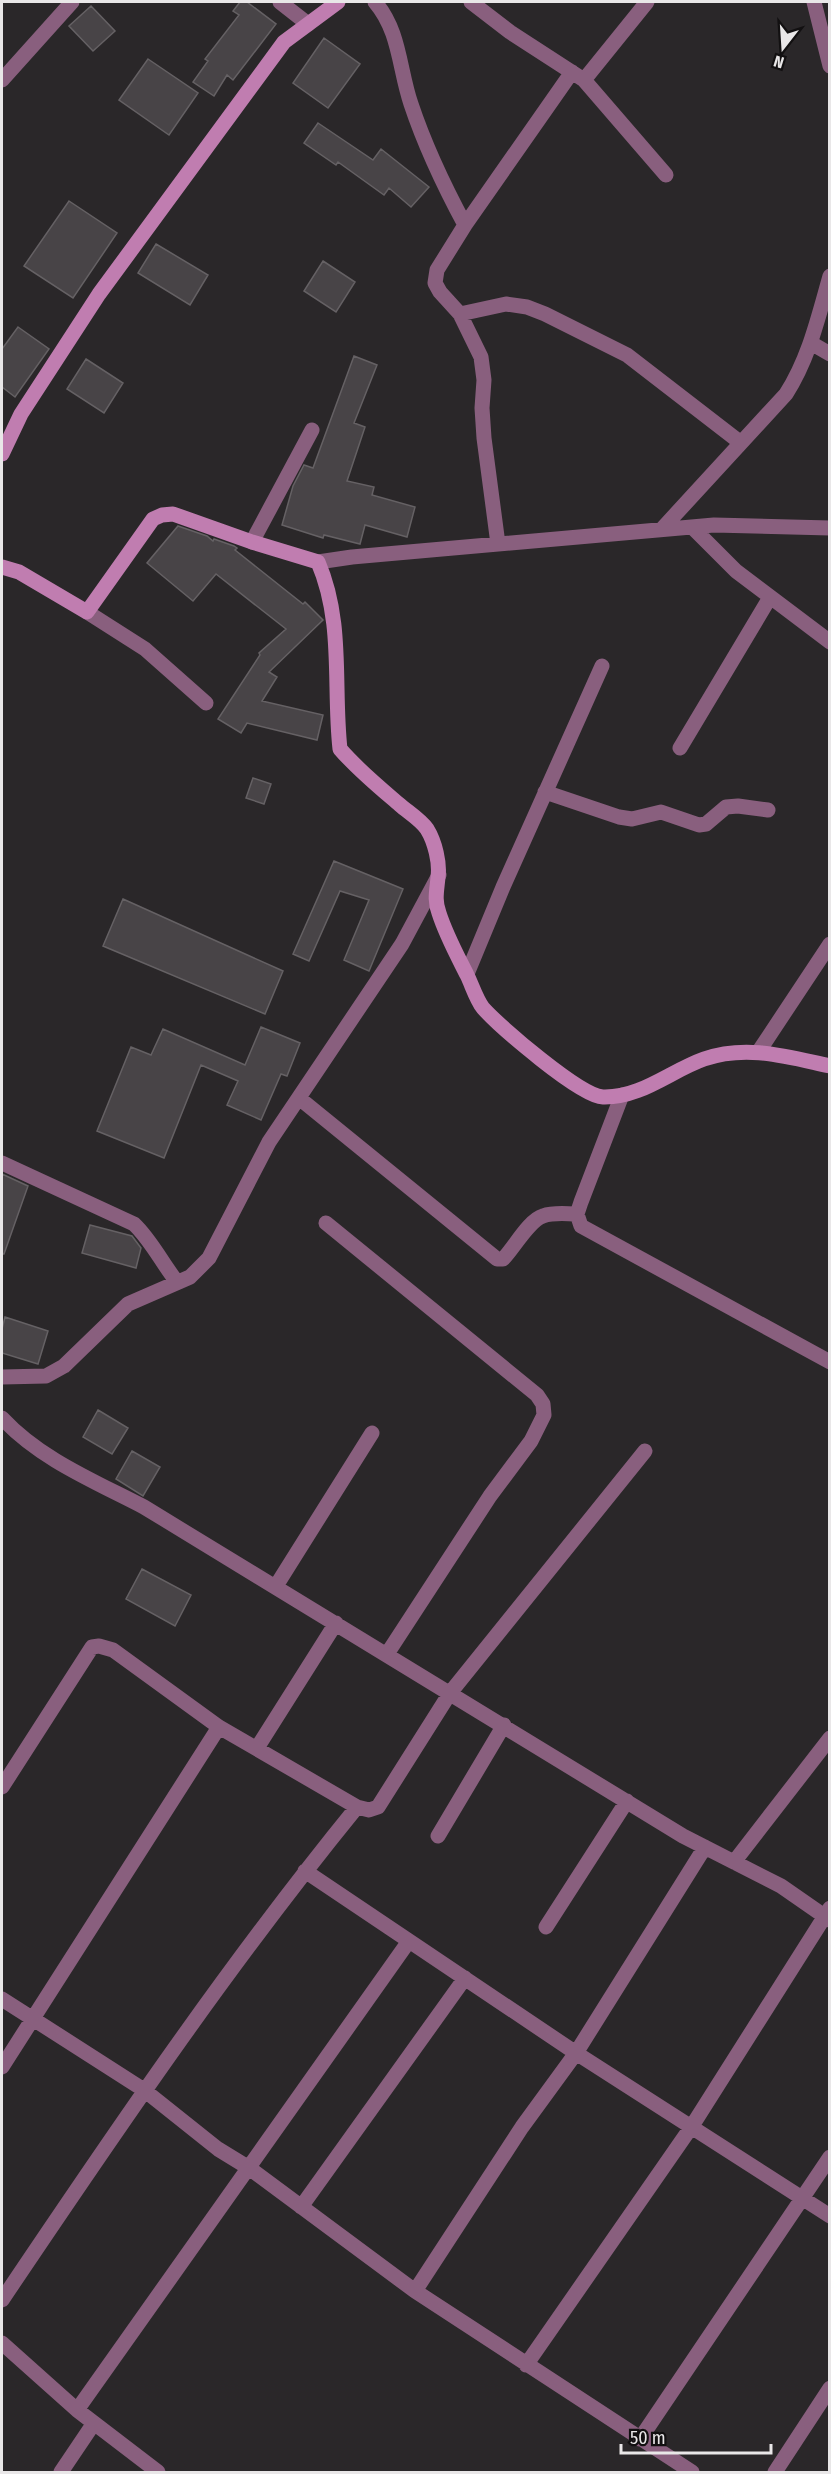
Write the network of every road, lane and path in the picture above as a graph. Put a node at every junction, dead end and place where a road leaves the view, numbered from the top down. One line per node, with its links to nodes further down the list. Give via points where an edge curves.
1 (72, 2): 11 (street)
2 (280, 2): 8 (street)
3 (338, 2): 8 (main road)
4 (375, 2): 13 (street, via 398,46 411,105 438,172)
5 (471, 2): 10 (street)
6 (647, 2): 10 (street)
7 (814, 2): 9 (street)
8 (308, 24): 20 (main road, via 284,42 99,294 21,414)
9 (830, 66)
10 (578, 76): 12 (street); 13 (street)
11 (2, 80)
12 (666, 175)
13 (465, 225): 15 (street, via 437,270 435,283)
14 (830, 276): 16 (street)
15 (460, 314): 19 (street, via 506,304 545,314 627,355); 25 (street, via 481,357 484,438)
16 (810, 343): 17 (street); 19 (street, via 800,372 786,394)
17 (830, 354)
18 (312, 429): 24 (street)
19 (741, 444): 23 (street)
20 (2, 454)
21 (692, 527): 22 (street); 23 (street); 28 (street)
22 (830, 528)
23 (661, 530): 25 (street)
24 (252, 542): 26 (main road); 29 (main road, via 174,514 162,515 153,519)
25 (498, 544): 26 (street)
26 (318, 562): 36 (main road, via 328,585 337,648 340,750 427,828)
27 (2, 567): 29 (main road, via 18,572)
28 (770, 598): 30 (street); 33 (street)
29 (87, 612): 32 (street, via 145,648)
30 (830, 642)
31 (602, 666): 34 (street)
32 (206, 703)
33 (680, 748)
34 (545, 792): 35 (street, via 619,817 632,819 661,812 699,825 706,825 726,807); 38 (street)
35 (768, 810)
36 (439, 875): 38 (main road, via 435,896 438,912); 42 (street, via 402,944)
37 (830, 944): 39 (street)
38 (467, 974): 41 (main road, via 482,1006 515,1039 583,1090 600,1097)
39 (759, 1051): 40 (main road); 41 (main road, via 707,1058)
40 (830, 1066)
41 (622, 1095): 44 (street)
42 (299, 1098): 44 (street, via 497,1258 503,1259 540,1216); 46 (street, via 269,1142 209,1258 190,1277)
43 (2, 1163): 46 (street, via 134,1224)
44 (577, 1214): 47 (street, via 581,1226 591,1233)
45 (326, 1223): 54 (street, via 537,1395 543,1404 544,1414 531,1440)
46 (177, 1282): 48 (street, via 128,1304 64,1366 46,1376)
47 (830, 1362)
48 (2, 1377)
49 (2, 1418): 52 (street, via 17,1435 64,1466 144,1507)
50 (372, 1433): 52 (street)
51 (645, 1451): 55 (street)
52 (276, 1586): 53 (street)
53 (336, 1623): 54 (street); 59 (street)
54 (387, 1654): 55 (street)
55 (450, 1693): 56 (street); 62 (street, via 378,1807)
56 (504, 1725): 61 (street); 63 (street)
57 (219, 1727): 59 (street); 60 (street, via 112,1650 92,1647); 72 (street)
58 (830, 1738): 65 (street)
59 (257, 1748): 62 (street)
60 (2, 1787)
61 (627, 1801): 64 (street); 68 (street)
62 (357, 1807): 66 (street)
63 (438, 1836)
64 (705, 1847): 65 (street); 73 (street)
65 (734, 1862): 67 (street)
66 (305, 1870): 69 (street); 75 (street)
67 (827, 1915): 76 (street)
68 (546, 1927)
69 (410, 1941): 70 (street); 78 (street)
70 (465, 1978): 73 (street); 80 (street)
71 (2, 1999): 72 (street)
72 (34, 2019): 74 (street); 75 (street)
73 (576, 2053): 76 (street); 82 (street, via 522,2127)
74 (2, 2067)
75 (144, 2090): 78 (street, via 218,2149); 83 (street)
76 (692, 2126): 79 (street); 85 (street)
77 (830, 2157): 79 (street)
78 (249, 2168): 80 (street); 87 (street)
79 (802, 2198): 81 (street); 89 (street)
80 (301, 2207): 82 (street)
81 (830, 2216)
82 (415, 2291): 85 (street)
83 (2, 2300)
84 (2, 2343): 87 (street)
85 (526, 2365): 89 (street)
86 (830, 2388): 93 (street)
87 (77, 2410): 88 (street)
88 (94, 2423): 90 (street); 91 (street)
89 (640, 2439): 92 (street)
90 (61, 2472)
91 (158, 2472)
92 (692, 2472)
93 (775, 2472)

